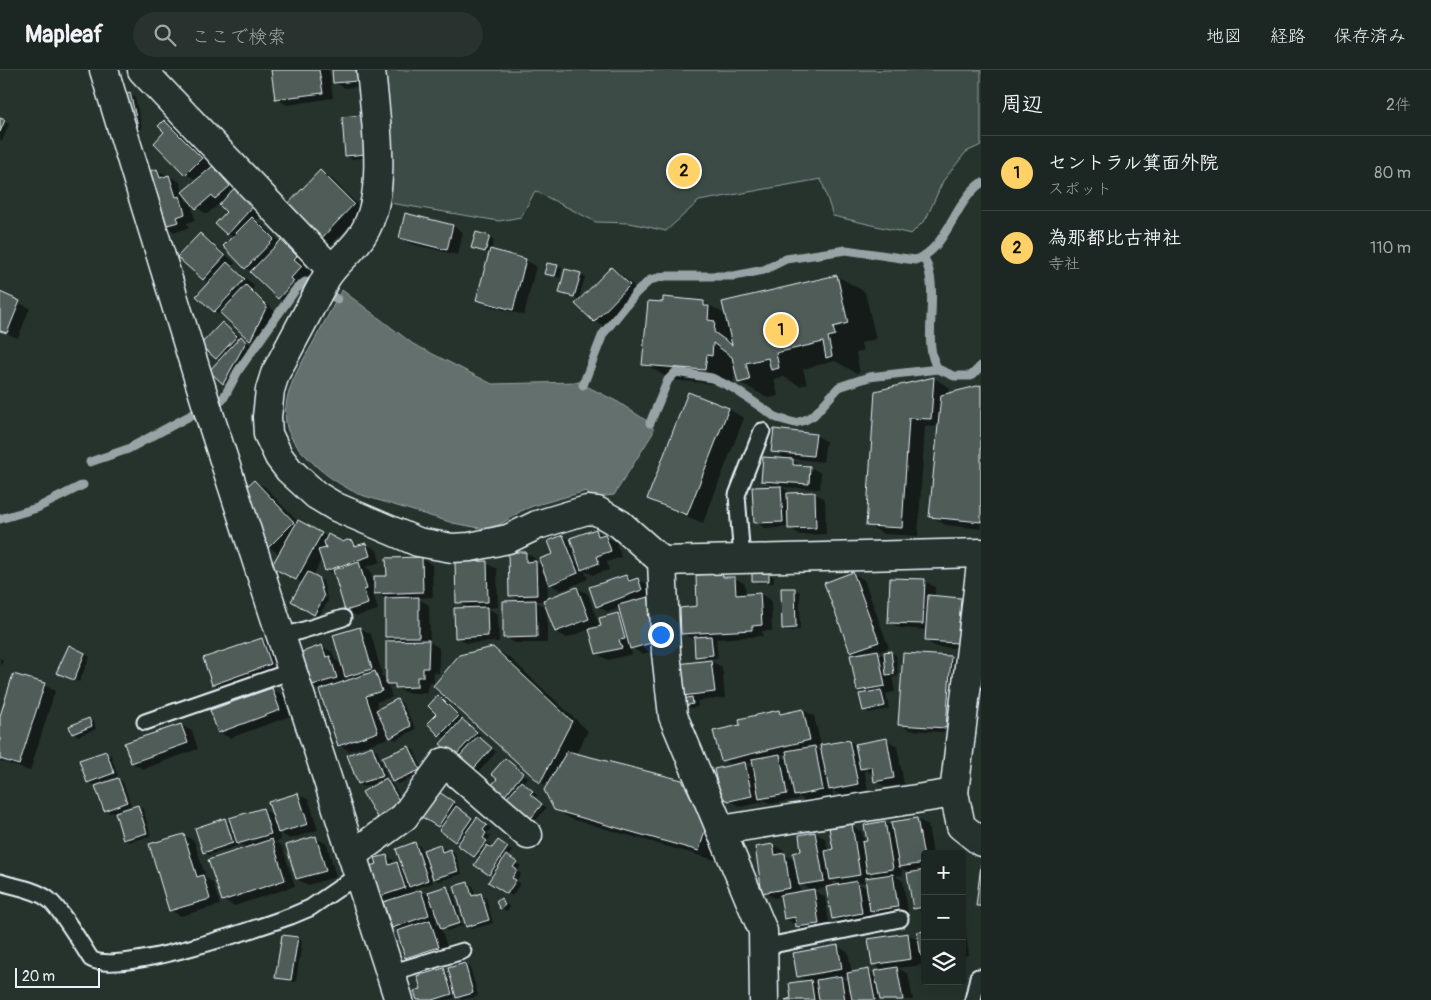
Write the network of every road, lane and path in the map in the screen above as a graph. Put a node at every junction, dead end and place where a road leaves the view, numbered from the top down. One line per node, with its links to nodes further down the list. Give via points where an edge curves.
1 (104, 70): 11 (street)
2 (142, 70): 4 (street)
3 (371, 70): 4 (street, via 379,155 374,210 364,234)
4 (331, 269): 8 (street, via 275,374 267,404 268,434 272,446 289,470 316,495 336,507 418,542 452,548 508,538 586,510 598,511 620,524)
5 (762, 431): 7 (lane, via 738,494)
6 (981, 553): 7 (street)
7 (742, 559): 8 (street)
8 (662, 561): 16 (street, via 666,653 673,716)
9 (981, 564): 13 (street)
10 (343, 618): 11 (lane)
11 (281, 637): 12 (street)
12 (292, 671): 14 (lane); 19 (street)
13 (974, 687): 15 (street)
14 (145, 722)
15 (954, 793): 16 (street); 18 (street, via 961,826)
16 (721, 830): 22 (street, via 763,931)
17 (528, 835): 19 (street, via 444,762 404,817)
18 (981, 842)
19 (355, 865): 20 (lane, via 310,908 291,916 155,957 118,964 91,959 47,898); 24 (street)
20 (0, 882)
21 (900, 919): 22 (lane)
22 (763, 947): 27 (street)
23 (463, 951): 24 (lane)
24 (390, 973): 26 (street)
25 (978, 977): 28 (lane)
26 (399, 1000)
27 (764, 1000)
28 (973, 1000)

